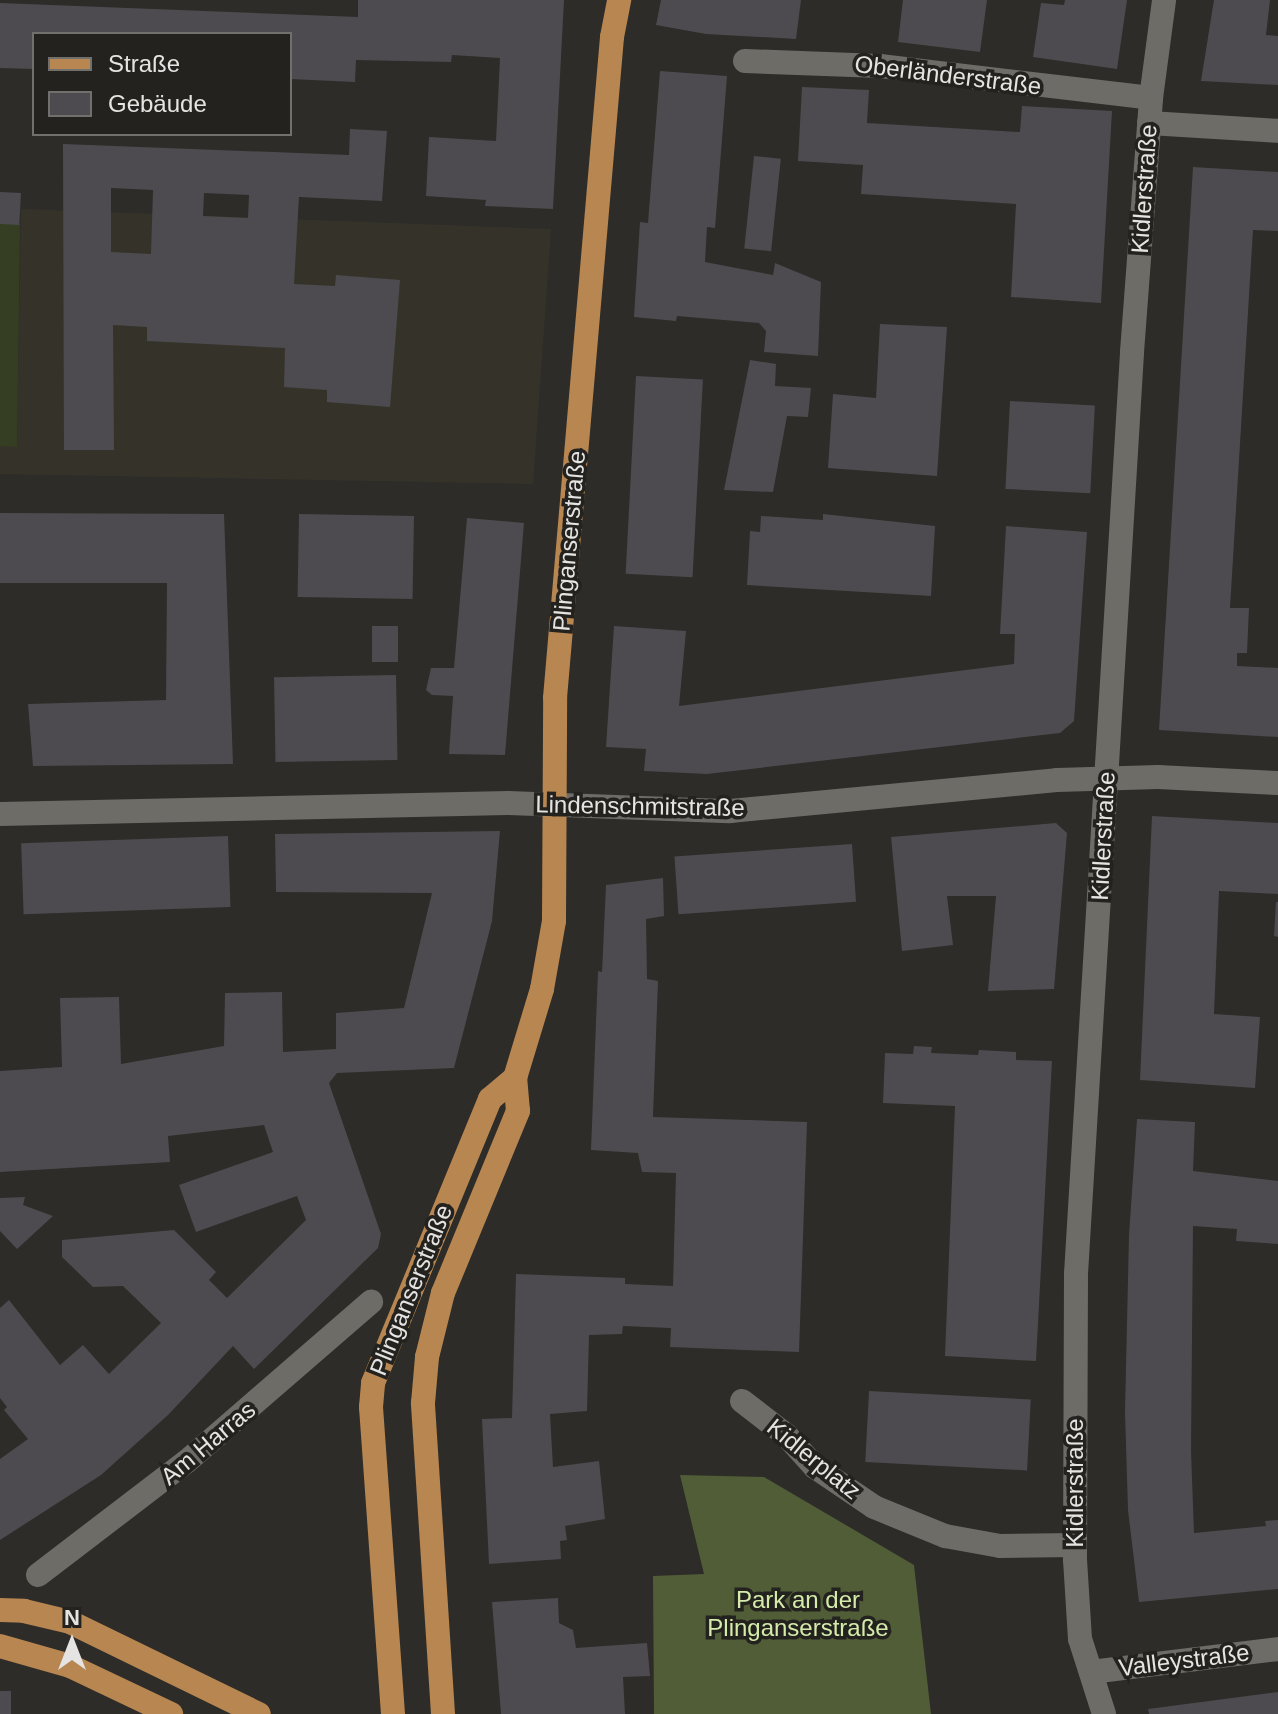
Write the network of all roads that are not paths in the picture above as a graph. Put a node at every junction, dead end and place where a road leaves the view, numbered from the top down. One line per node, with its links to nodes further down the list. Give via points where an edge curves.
1 (619, 0): 9 (main road, Plinganserstraße, via 555,698)
2 (1164, 0): 4 (street, Kidlerstraße)
3 (745, 61): 4 (street, Oberländerstraße, via 880,66)
4 (1151, 98): 5 (street, Kidlerstraße)
5 (1149, 123): 6 (street); 7 (street, Kidlerstraße)
6 (1278, 131)
7 (1107, 777): 8 (street, Lindenschmitstraße); 9 (street, Lindenschmitstraße, via 730,811); 14 (street, Kidlerstraße, via 1076,1274)
8 (1278, 783)
9 (554, 805): 10 (street, Lindenschmitstraße); 11 (main road, Plinganserstraße, via 554,921 542,989)
10 (0, 814)
11 (515, 1078): 22 (main road, Plinganserstraße, via 490,1099 373,1383); 23 (main road, Plinganserstraße, via 518,1111 443,1293 427,1357 423,1403)
12 (371, 1302): 15 (street, Am Harras, via 186,1462)
13 (742, 1401): 14 (street, Kidlerplatz, via 786,1435 815,1467 874,1507 945,1536 1000,1546)
14 (1075, 1545): 19 (street, Kidlerstraße, via 1080,1639)
15 (38, 1575)
16 (0, 1610): 21 (main road, via 70,1622)
17 (0, 1646): 20 (main road, via 70,1666)
18 (1278, 1649): 19 (street, Valleystraße)
19 (1091, 1672): 24 (street, Kidlerstraße)
20 (171, 1714)
21 (259, 1714)
22 (393, 1714)
23 (443, 1714)
24 (1104, 1714)

